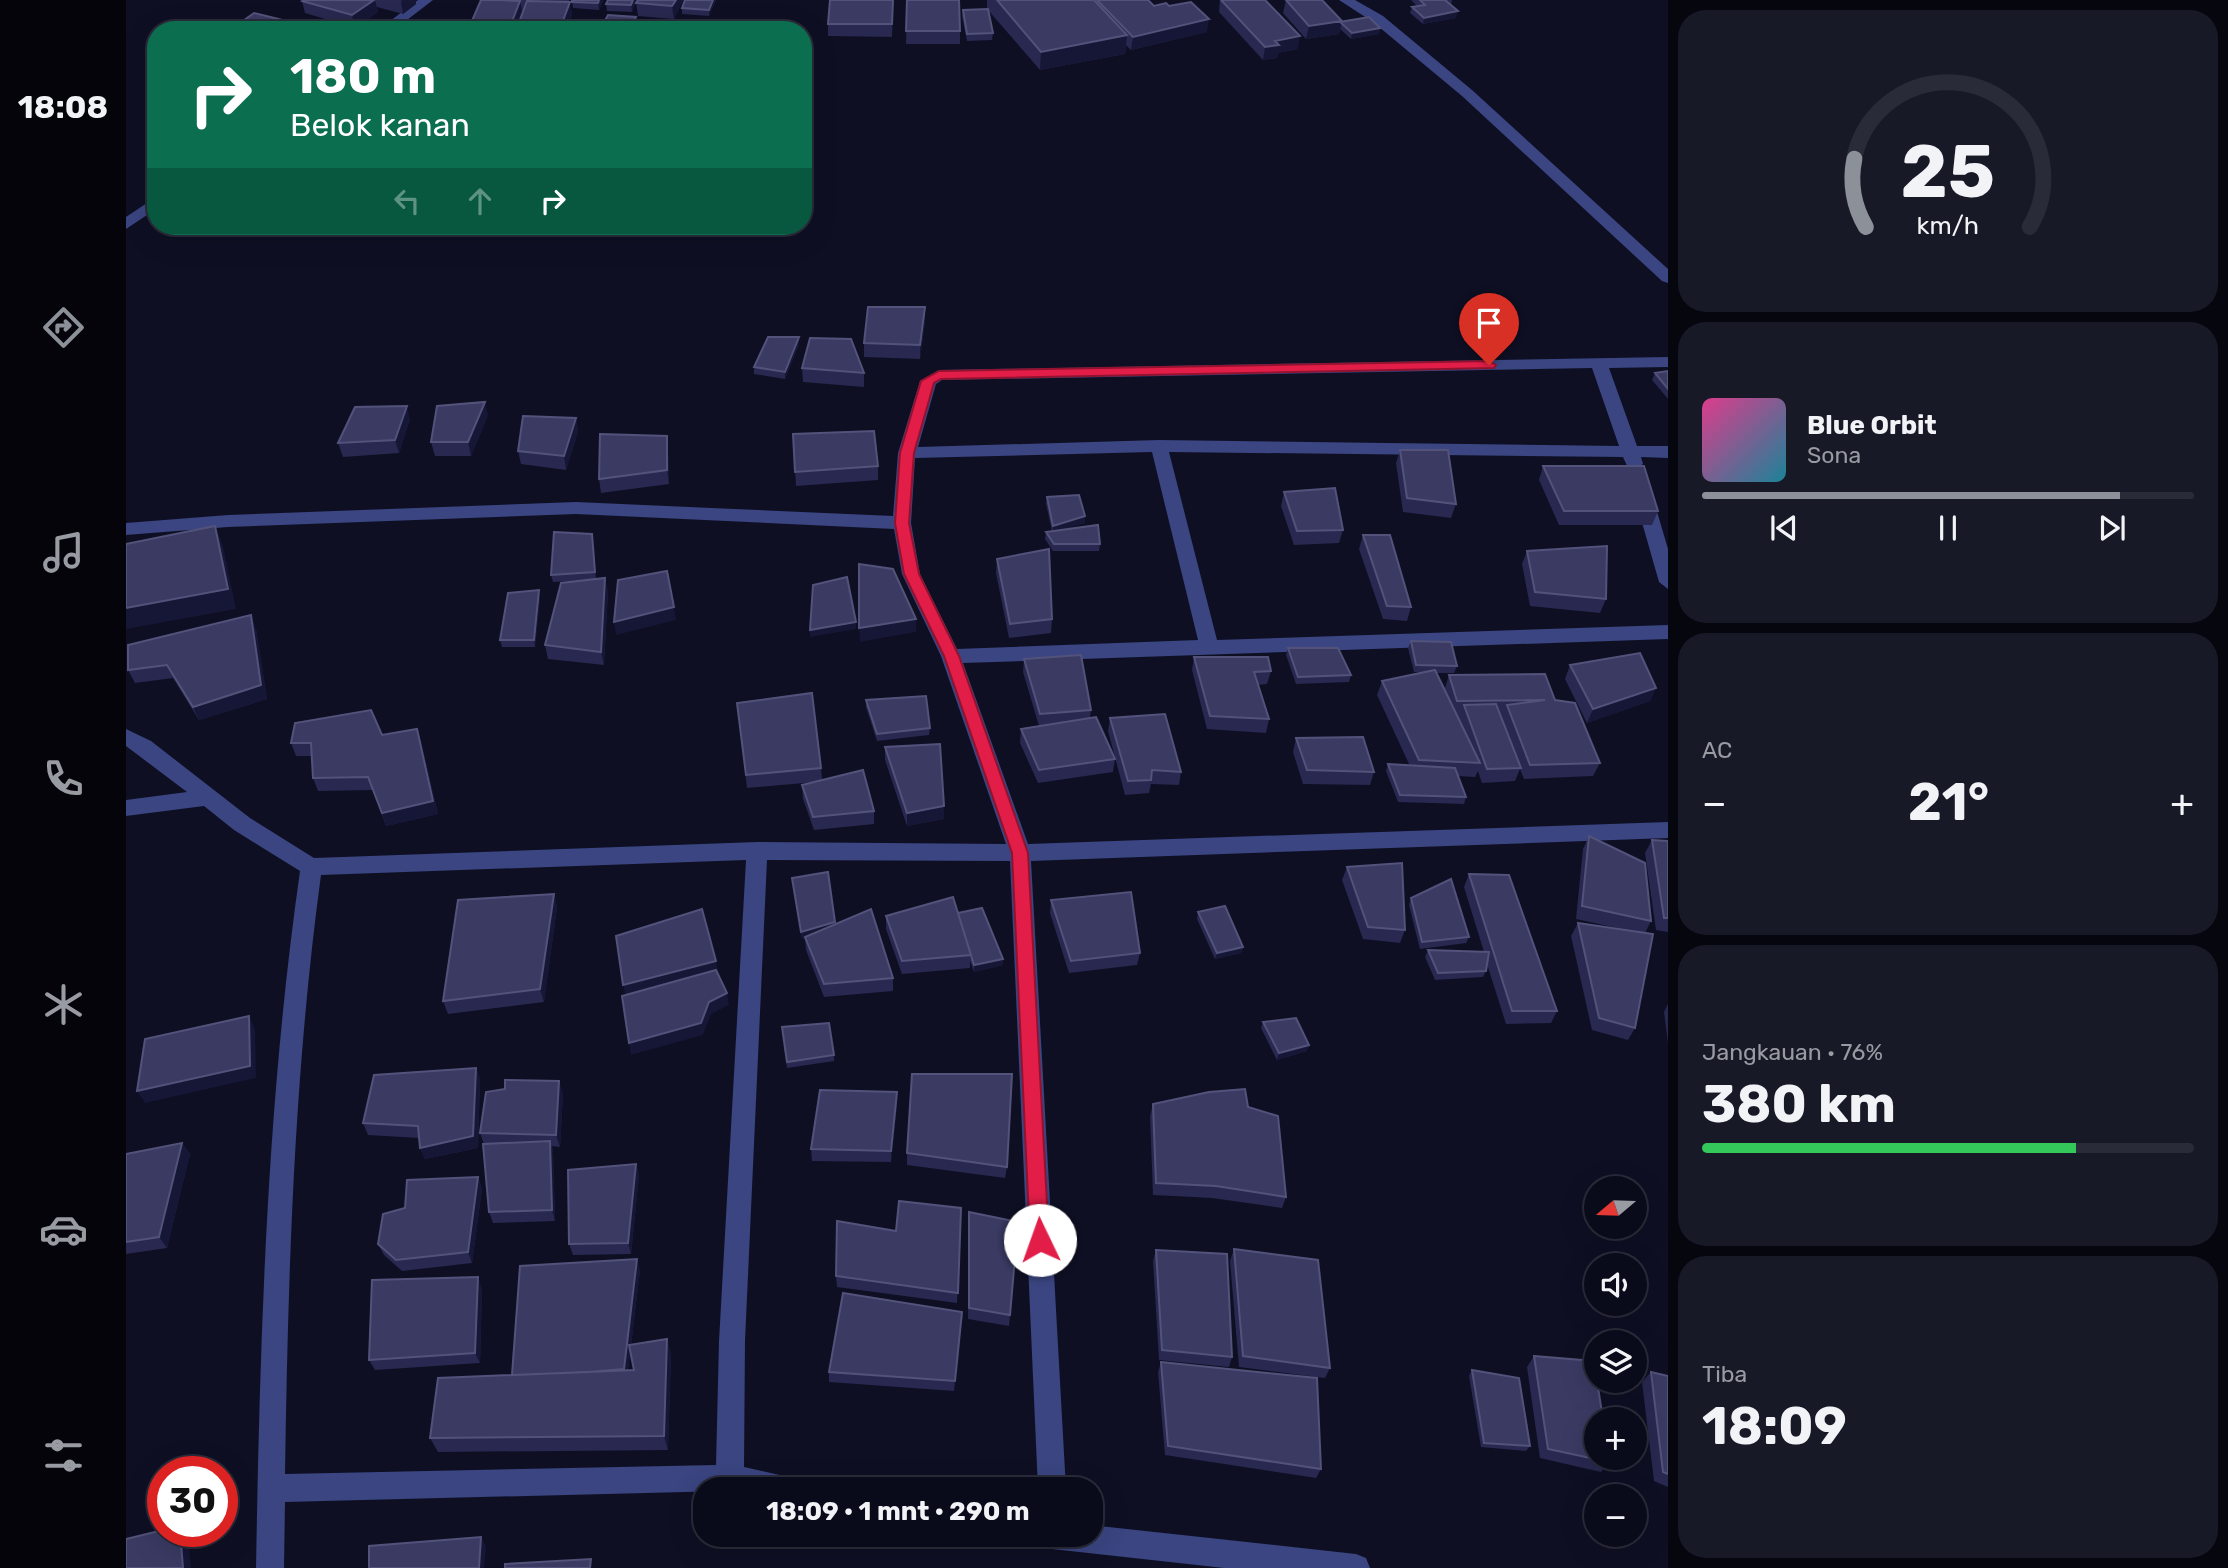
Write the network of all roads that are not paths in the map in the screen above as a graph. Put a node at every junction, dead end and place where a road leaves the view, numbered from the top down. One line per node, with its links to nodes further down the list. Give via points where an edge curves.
1 (426, 0): 3 (street)
2 (1346, 0): 6 (street, via 1378,19 1467,93)
3 (397, 21)
4 (147, 208): 5 (street)
5 (126, 224)
6 (1668, 278)
7 (1668, 362): 8 (street)
8 (1599, 363): 11 (street, via 939,375 928,381); 12 (street)
9 (1159, 446): 11 (street); 12 (street); 17 (street)
10 (1668, 452): 12 (street)
11 (907, 453): 13 (street)
12 (1631, 454): 15 (street)
13 (902, 523): 14 (street, via 576,508); 18 (street, via 911,574)
14 (126, 529)
15 (1668, 582)
16 (1668, 632): 17 (street)
17 (1209, 647): 18 (street)
18 (951, 656): 24 (street)
19 (126, 737): 20 (street)
20 (209, 797): 21 (street); 25 (street, via 242,824)
21 (126, 808)
22 (1668, 830): 24 (street)
23 (757, 851): 24 (street); 25 (street); 26 (street, via 732,1341)
24 (1020, 853): 27 (street)
25 (311, 867): 29 (street, via 282,1135)
26 (730, 1477)
27 (1051, 1477)
28 (693, 1480): 29 (street)
29 (271, 1488): 31 (street)
30 (1103, 1540): 32 (street)
31 (270, 1568)
32 (1356, 1568)

